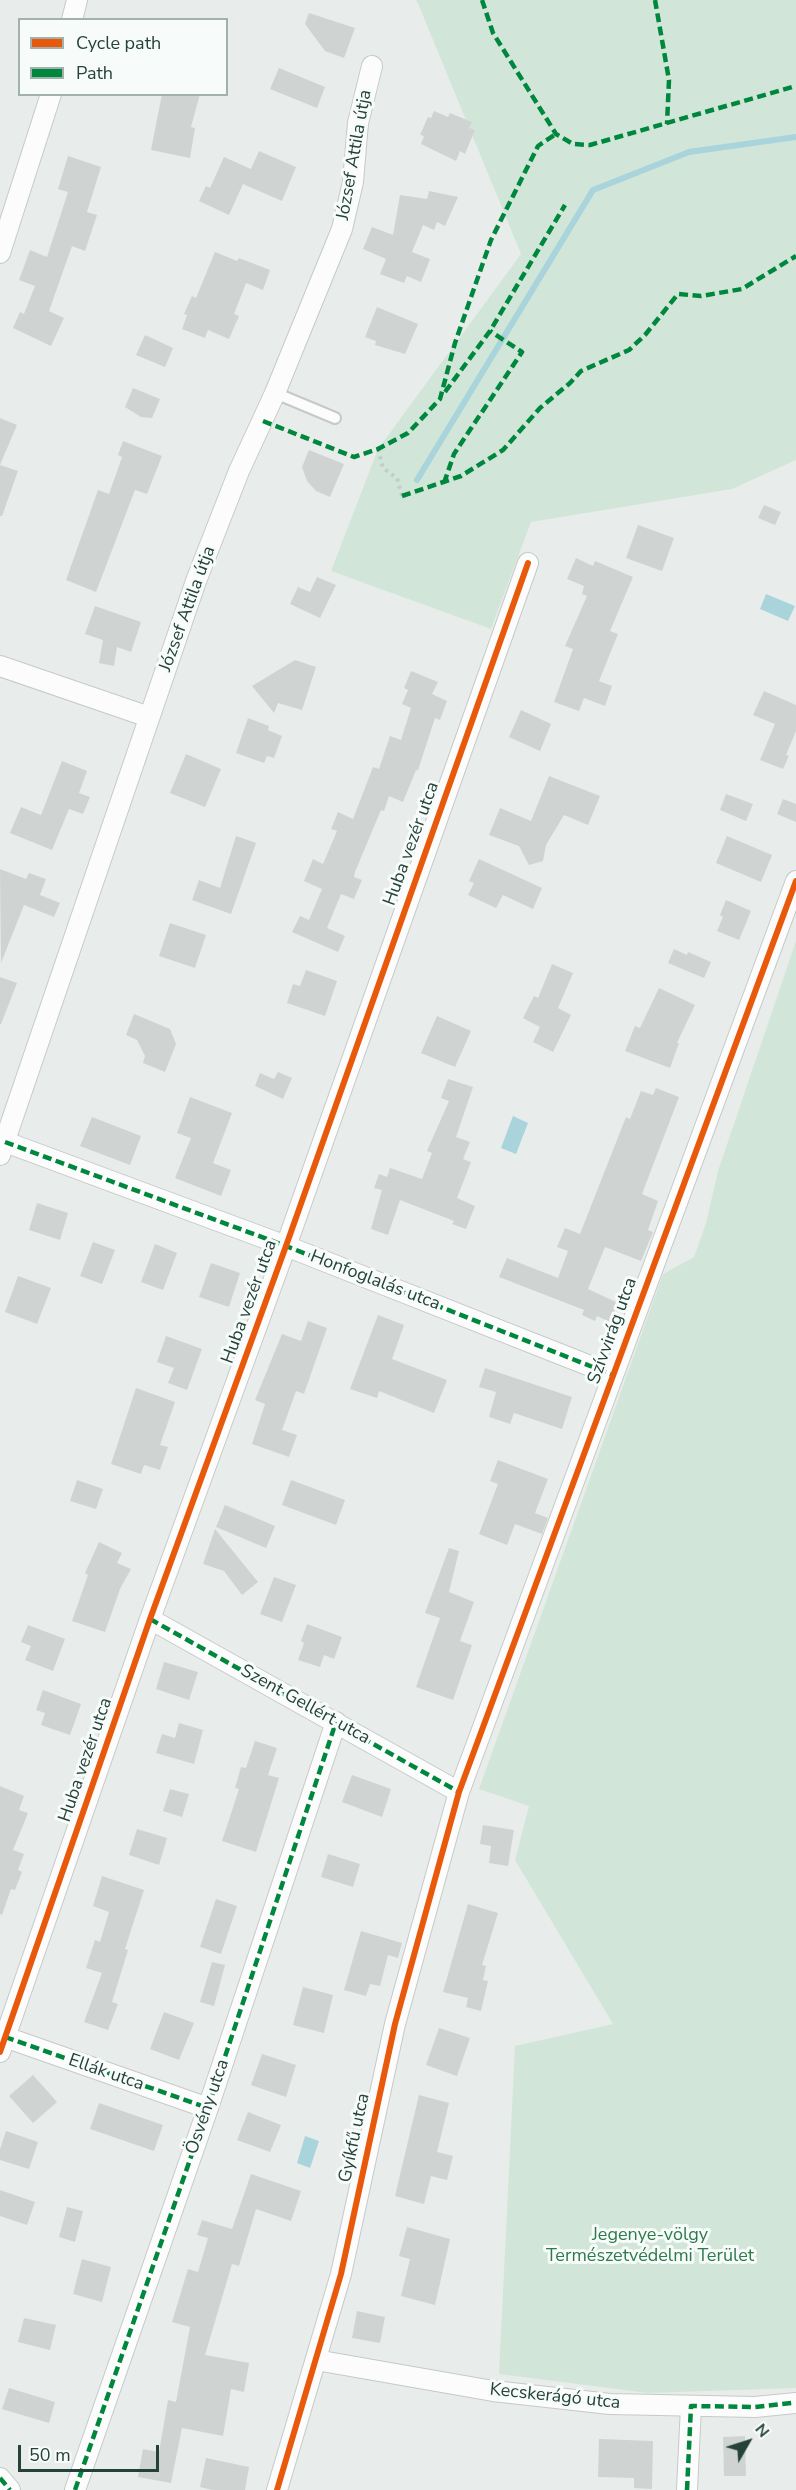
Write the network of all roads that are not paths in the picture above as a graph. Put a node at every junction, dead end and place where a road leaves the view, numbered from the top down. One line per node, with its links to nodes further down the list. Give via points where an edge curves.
1 (77, 0): 2 (street)
2 (72, 18)
3 (372, 66): 6 (street, József Attila útja, via 358,123 353,182 342,229)
4 (50, 96): 5 (street)
5 (0, 253)
6 (275, 393): 7 (lane); 10 (street, József Attila útja, via 196,581)
7 (334, 418)
8 (528, 563): 13 (street, Huba vezér utca)
9 (0, 666): 10 (street)
10 (149, 717): 12 (street, József Attila útja)
11 (796, 881): 14 (street, Szívvirág utca)
12 (2, 1146): 13 (street, Honfoglalás utca)
13 (286, 1246): 14 (street, Honfoglalás utca); 15 (street, Huba vezér utca)
14 (613, 1375): 17 (street, Szívvirág utca)
15 (150, 1619): 16 (street, Szent Gellért utca); 18 (street, Huba vezér utca)
16 (336, 1722): 17 (street, Szent Gellért utca); 19 (street, Ösvény utca)
17 (459, 1792): 20 (street, Gyíkfű utca, via 394,2024 341,2274)
18 (3, 2044): 19 (street, Ellák utca)
19 (208, 2108): 25 (street, Ösvény utca)
20 (316, 2360): 22 (street, Kecskerágó utca, via 493,2391 610,2403); 26 (street, Gyíkfű utca)
21 (796, 2403): 22 (street, Kecskerágó utca)
22 (691, 2406): 27 (street)
23 (0, 2478): 24 (street)
24 (10, 2490)
25 (75, 2490)
26 (277, 2490)
27 (687, 2490)

